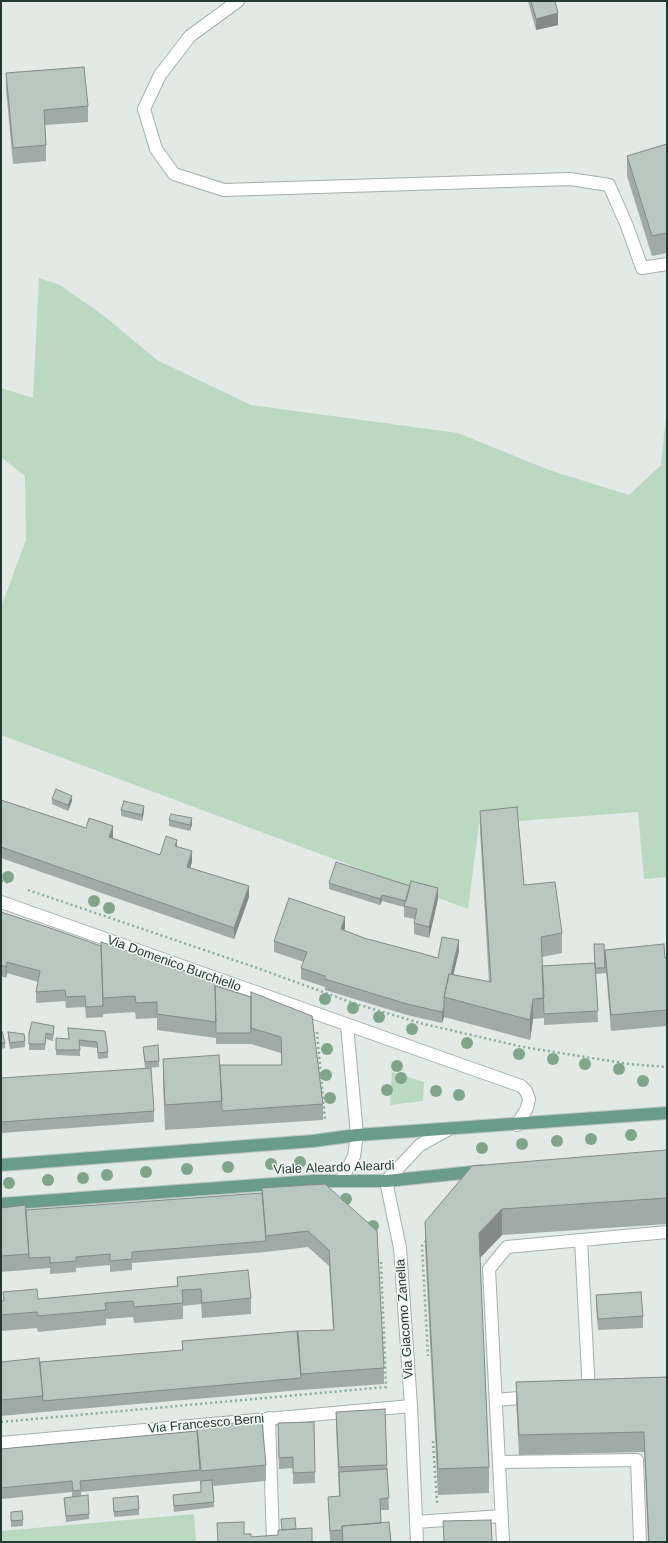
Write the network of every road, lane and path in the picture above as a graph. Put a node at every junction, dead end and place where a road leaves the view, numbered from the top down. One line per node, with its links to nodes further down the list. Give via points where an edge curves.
1 (238, 1): 2 (street, via 190,36 160,75 144,109 156,149 174,174 224,190 570,179 609,185 642,268)
2 (667, 264)
3 (1, 881): 4 (path)
4 (15, 886)
5 (22, 888): 9 (path, via 420,1024 523,1047 629,1064)
6 (1, 902): 7 (street, Via Domenico Burchiello)
7 (347, 1025): 12 (street, Via Domenico Burchiello, via 521,1086 529,1099); 14 (street)
8 (317, 1030): 11 (path)
9 (667, 1067)
10 (667, 1113): 12 (main road, Viale Aleardo Aleardi)
11 (325, 1122)
12 (517, 1125): 13 (main road, Viale Aleardo Aleardi)
13 (449, 1129): 14 (main road, Viale Aleardo Aleardi); 17 (street, via 420,1145)
14 (357, 1135): 15 (main road, Viale Aleardo Aleardi, via 313,1141); 18 (street, via 354,1156)
15 (1, 1165)
16 (495, 1170): 17 (main road, Viale Aleardo Aleardi)
17 (386, 1180): 18 (main road, Viale Aleardo Aleardi); 26 (street, Via Giacomo Zanella, via 400,1248)
18 (341, 1181): 19 (main road, Viale Aleardo Aleardi)
19 (1, 1204)
20 (667, 1232): 21 (street)
21 (581, 1240): 23 (street, via 589,1393); 25 (street, via 507,1247 489,1269)
22 (380, 1260): 28 (path, via 386,1387)
23 (573, 1394)
24 (542, 1396): 25 (street)
25 (496, 1400): 30 (street)
26 (410, 1406): 27 (street, Via Francesco Berni); 32 (street, Via Giacomo Zanella)
27 (269, 1418): 29 (street, Via Francesco Berni); 33 (street)
28 (1, 1422)
29 (1, 1443)
30 (499, 1462): 31 (street); 36 (street, via 637,1460)
31 (502, 1516): 32 (street); 35 (street)
32 (416, 1522): 34 (street, Via Giacomo Zanella)
33 (273, 1542)
34 (417, 1542)
35 (503, 1542)
36 (640, 1542)

